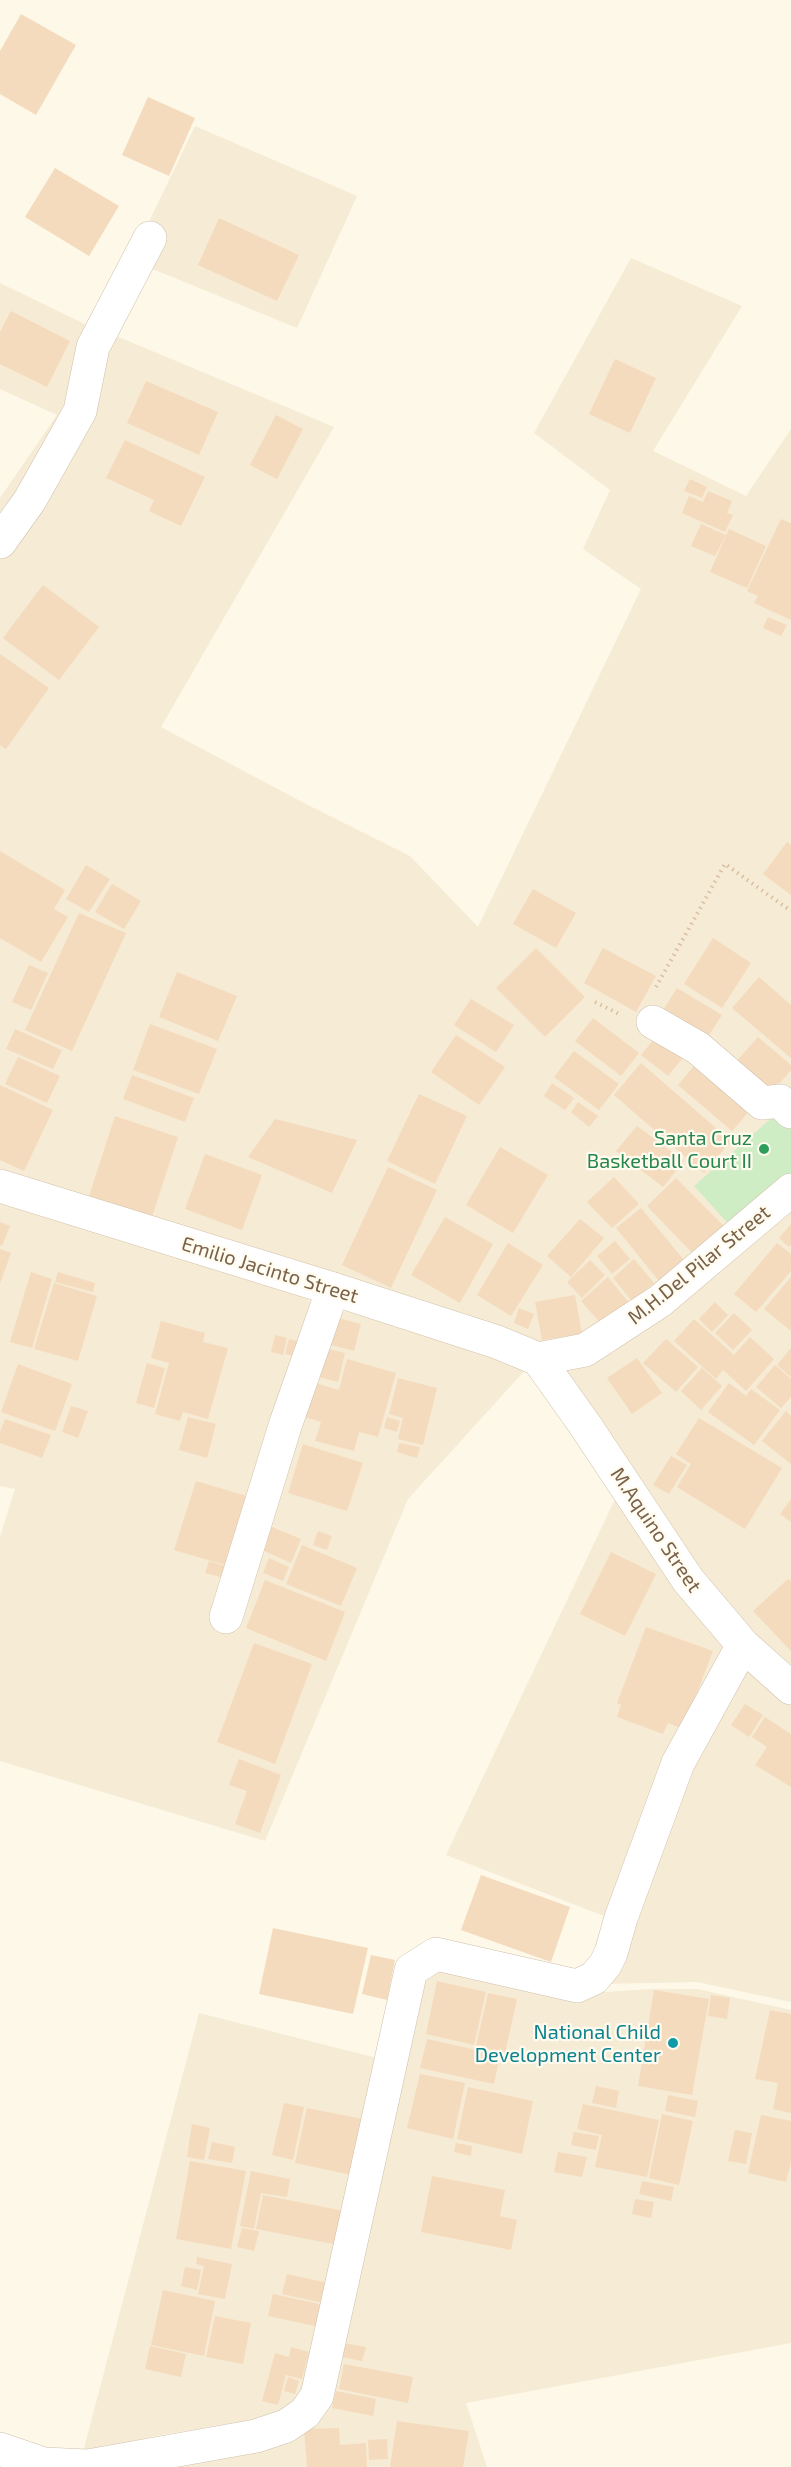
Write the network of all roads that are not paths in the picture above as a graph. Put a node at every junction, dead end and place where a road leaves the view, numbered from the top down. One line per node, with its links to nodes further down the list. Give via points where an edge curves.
1 (150, 238): 2 (street, via 93,346 80,411 30,500)
2 (0, 542)
3 (644, 1010): 4 (street, via 698,1048 762,1103 780,1101)
4 (791, 1112)
5 (0, 1186): 7 (street, Emilio Jacinto Street)
6 (791, 1190): 8 (street, M.H.Del Pilar Street, via 660,1301 585,1350)
7 (333, 1289): 8 (street, Emilio Jacinto Street); 9 (street, via 286,1423)
8 (538, 1359): 10 (street, M.Aquino Street, via 688,1580)
9 (226, 1617)
10 (743, 1645): 11 (street, M.Aquino Street); 13 (street, via 678,1763 611,1953 594,1978 577,1986 436,1954 411,1970 317,2396 305,2413 286,2426 256,2436)
11 (791, 1688)
12 (0, 2449): 13 (street, via 44,2464)
13 (88, 2467)

